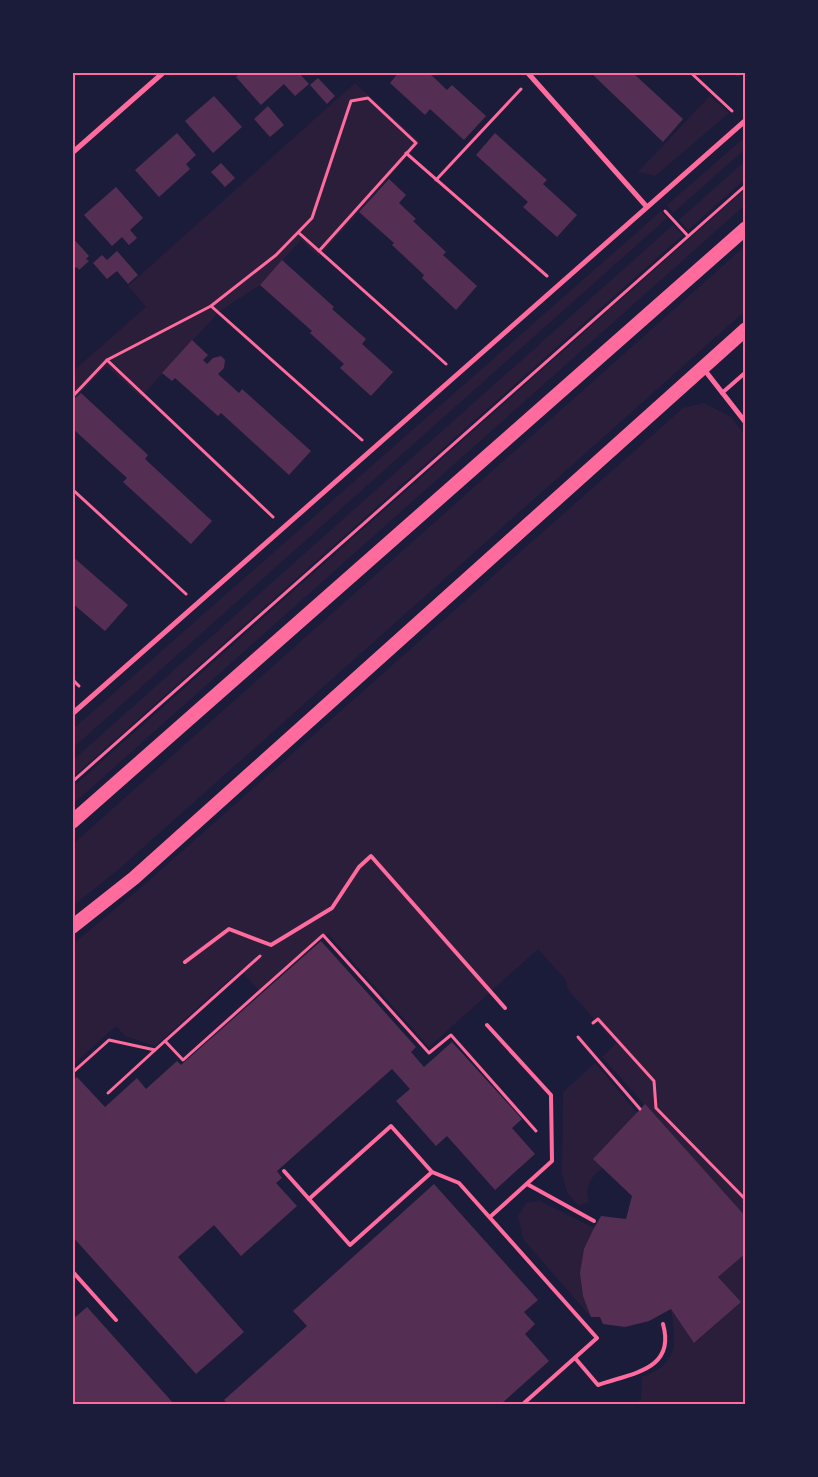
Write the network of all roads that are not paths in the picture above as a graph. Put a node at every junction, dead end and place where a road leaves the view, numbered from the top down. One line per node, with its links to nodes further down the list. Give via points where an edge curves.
1 (164, 72): 4 (street)
2 (530, 75): 5 (street)
3 (745, 121): 5 (street)
4 (72, 153)
5 (647, 207): 12 (street)
6 (746, 228): 13 (highway)
7 (746, 329): 8 (highway)
8 (702, 368): 10 (street); 14 (highway, via 134,878)
9 (746, 372): 10 (lane)
10 (722, 393): 11 (street)
11 (746, 423)
12 (72, 714)
13 (72, 822)
14 (72, 927)
15 (185, 962): 16 (lane, via 229,929 271,945 332,908 358,867 371,856)
16 (505, 1008)
17 (487, 1025): 20 (lane, via 551,1095 552,1161)
18 (284, 1171): 21 (lane)
19 (432, 1172): 21 (lane, via 350,1245); 21 (lane, via 391,1126); 22 (lane, via 459,1183)
20 (527, 1184): 22 (lane); 23 (lane)
21 (309, 1199)
22 (490, 1217): 27 (lane, via 597,1338)
23 (594, 1221)
24 (72, 1271): 25 (lane)
25 (116, 1320)
26 (663, 1324): 27 (lane, via 667,1339 663,1355 655,1364 598,1385)
27 (575, 1358): 28 (lane)
28 (522, 1404)

